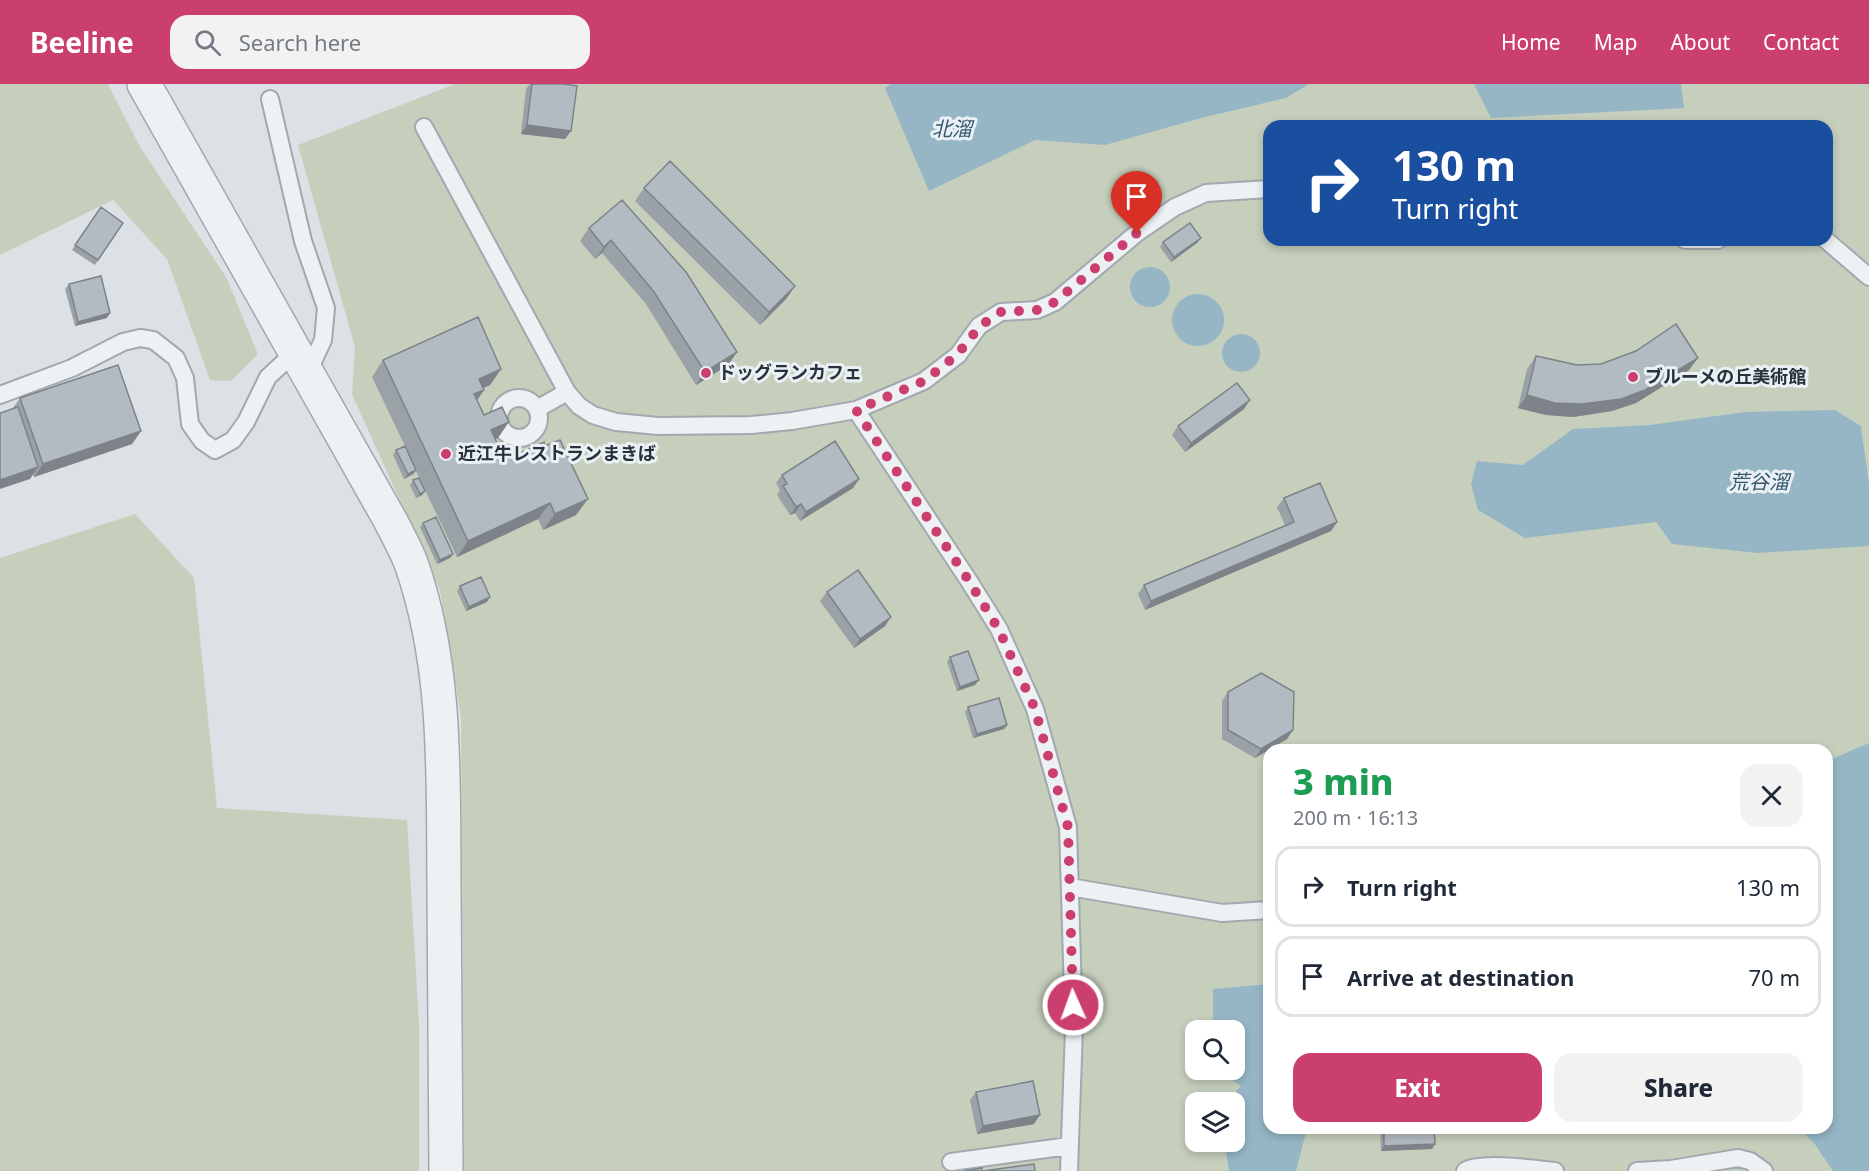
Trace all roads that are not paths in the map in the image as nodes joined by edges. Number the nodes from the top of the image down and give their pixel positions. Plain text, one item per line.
1 (144, 84) edge
2 (270, 99) dead end
3 (424, 127) dead end
4 (1263, 189) edge
5 (1833, 246) edge
6 (1869, 277) edge
7 (301, 363) junction
8 (567, 392) junction
9 (0, 395) edge
10 (537, 409) dead end
11 (856, 410) junction
12 (1070, 887) junction
13 (1263, 910) edge
14 (1069, 1146) junction
15 (951, 1162) dead end
16 (446, 1171) edge
17 (1069, 1171) edge
18 (1465, 1171) edge
19 (1556, 1171) edge
20 (1637, 1171) edge
21 (1764, 1171) edge

1 - 7 street
2 - 7 lane
3 - 8 lane
4 - 11 lane
5 - 6 lane
7 - 9 lane
7 - 16 street
8 - 10 lane
8 - 11 lane
11 - 12 lane
12 - 13 lane
12 - 14 lane
14 - 15 lane
14 - 17 lane
18 - 19 lane
20 - 21 lane

